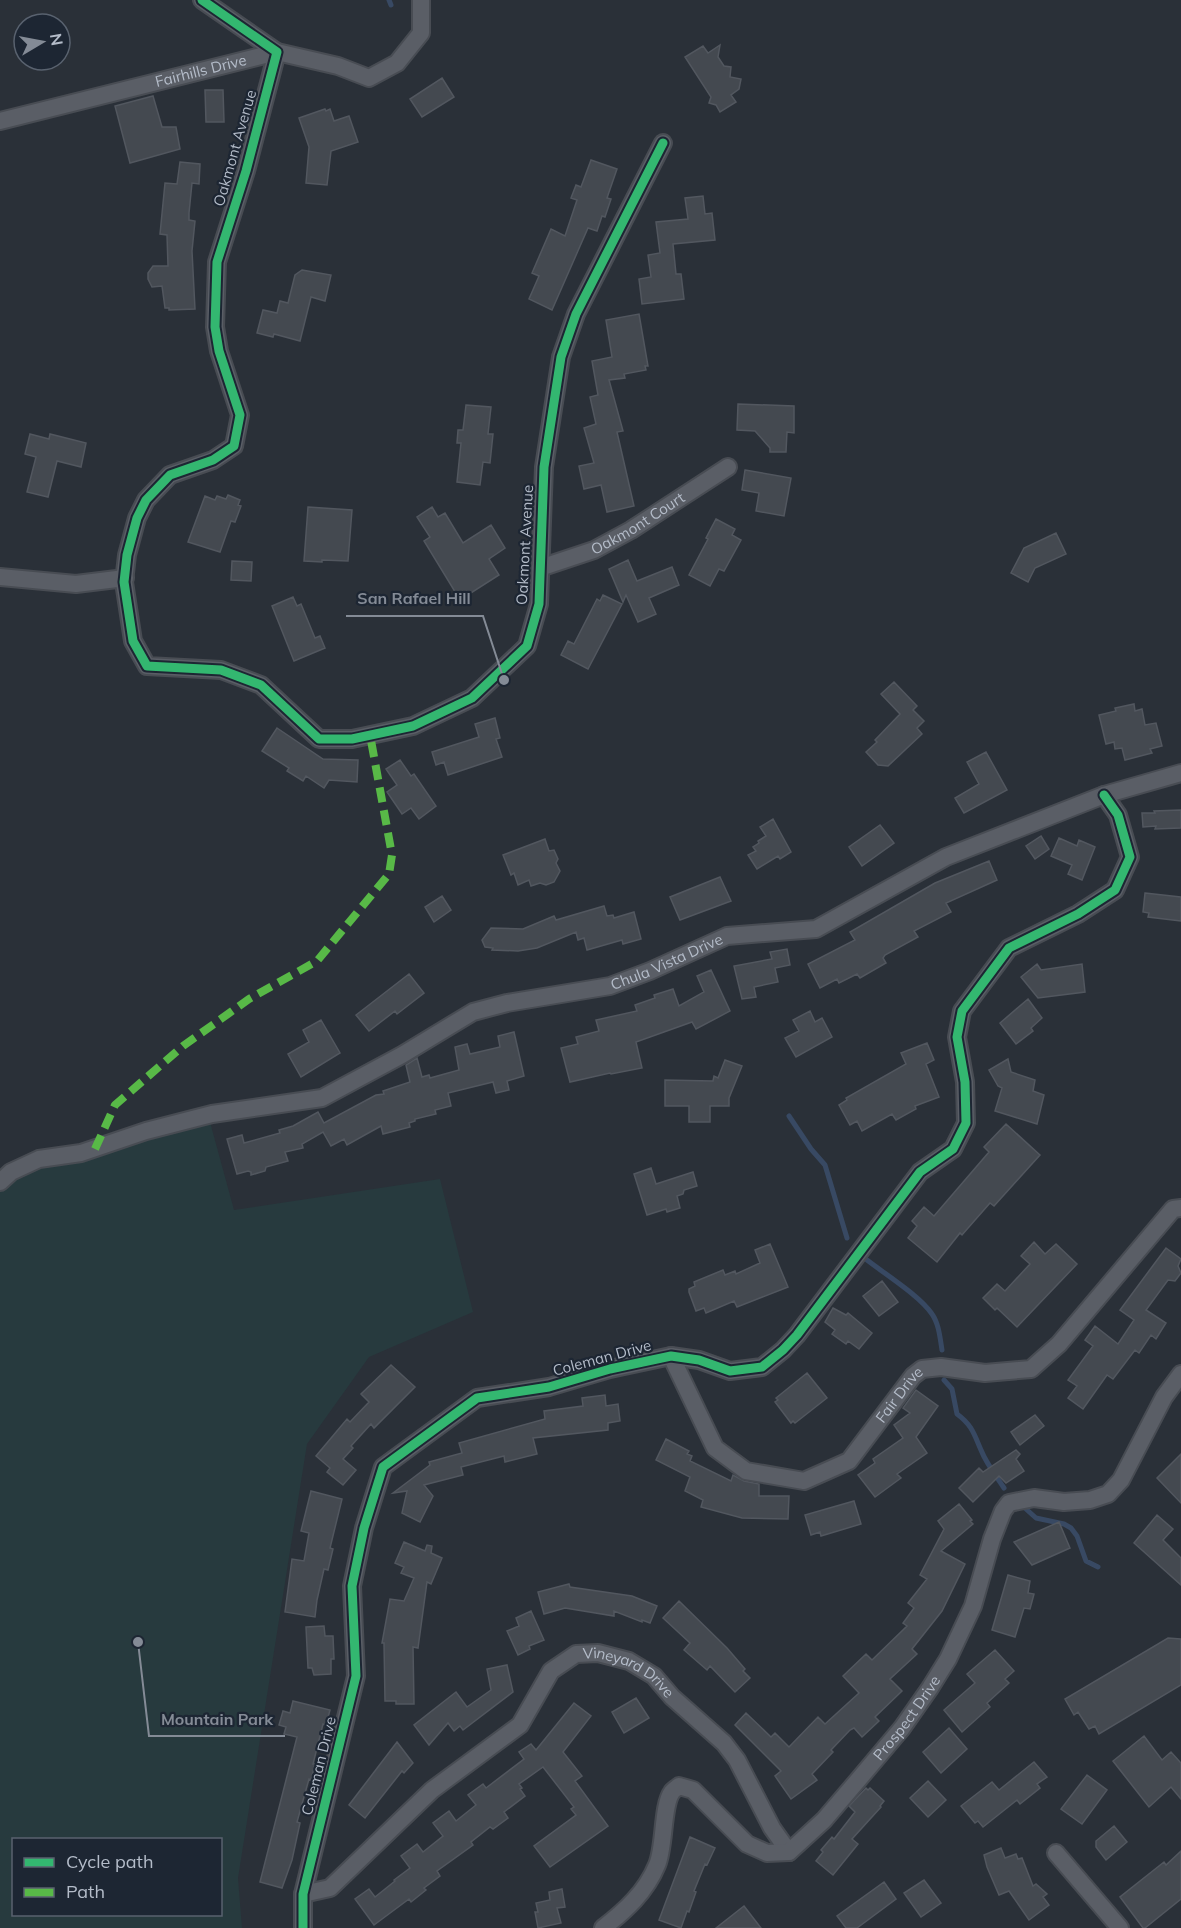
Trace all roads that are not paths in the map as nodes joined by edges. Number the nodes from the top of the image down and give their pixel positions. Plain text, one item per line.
1 (202, 0) edge
2 (421, 0) edge
3 (277, 52) junction
4 (0, 121) edge
5 (663, 143) dead end
6 (728, 467) dead end
7 (540, 568) junction
8 (0, 577) edge
9 (125, 578) junction
10 (1181, 773) edge
11 (1104, 795) junction
12 (0, 1182) edge
13 (1181, 1208) edge
14 (671, 1356) junction
15 (1181, 1374) edge
16 (789, 1852) junction
17 (1056, 1853) dead end
18 (303, 1894) junction
19 (303, 1928) edge
20 (603, 1928) edge
21 (1120, 1928) edge

1 - 3 street
2 - 3 street, Fairhills Drive
3 - 4 street, Fairhills Drive
3 - 9 street, Oakmont Avenue
5 - 7 street, Oakmont Avenue
6 - 7 street, Oakmont Court
7 - 9 street, Oakmont Avenue
8 - 9 street
10 - 11 street, Chula Vista Drive
11 - 12 street, Chula Vista Drive
11 - 14 street, Coleman Drive
13 - 14 street, Fair Drive
14 - 18 street, Coleman Drive
15 - 16 street, Prospect Drive
16 - 18 street, Vineyard Drive
16 - 20 street
17 - 21 street
18 - 19 street, Coleman Drive

